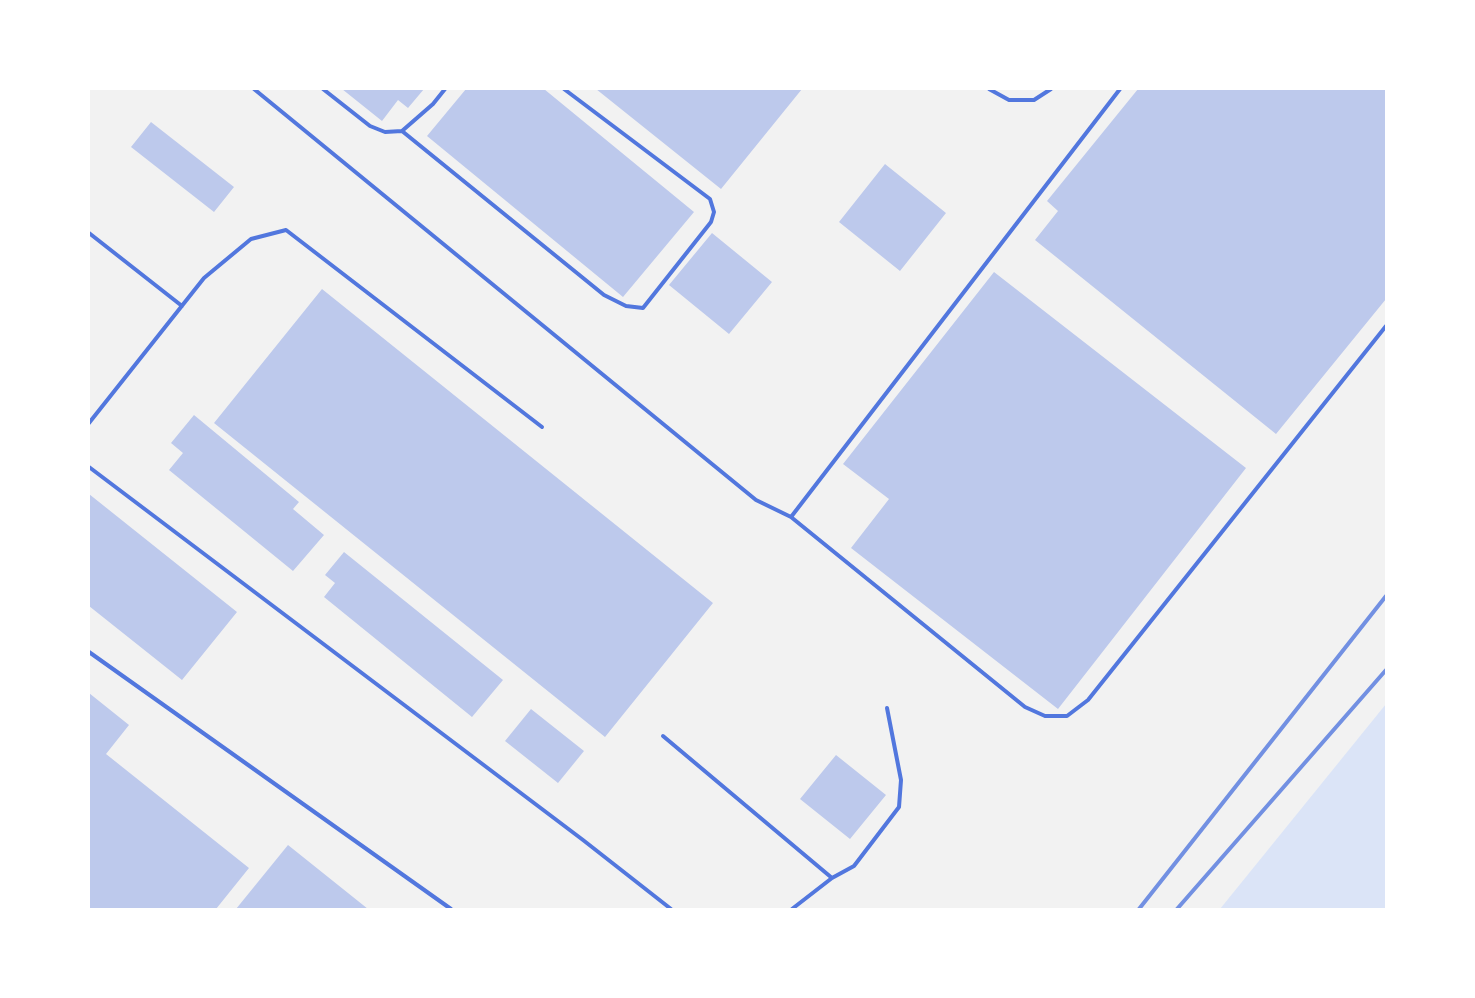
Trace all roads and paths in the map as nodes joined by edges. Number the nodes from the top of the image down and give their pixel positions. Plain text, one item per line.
1 (254, 89) edge
2 (323, 89) edge
3 (445, 89) edge
4 (564, 89) edge
5 (989, 89) edge
6 (1051, 89) edge
7 (1120, 89) edge
8 (402, 131) junction
9 (89, 233) edge
10 (182, 306) junction
11 (1386, 326) edge
12 (89, 423) edge
13 (542, 427) dead end
14 (89, 467) edge
15 (791, 517) junction
16 (89, 652) edge
17 (887, 708) dead end
18 (663, 736) dead end
19 (832, 878) junction
20 (451, 909) edge
21 (671, 909) edge
22 (792, 909) edge

1 - 15 lane
2 - 8 lane
3 - 8 lane
4 - 8 lane
5 - 6 lane
7 - 15 lane
9 - 10 lane
10 - 12 lane
10 - 13 lane
11 - 15 lane
14 - 21 lane
16 - 20 lane
17 - 19 lane
18 - 19 lane
19 - 22 lane

